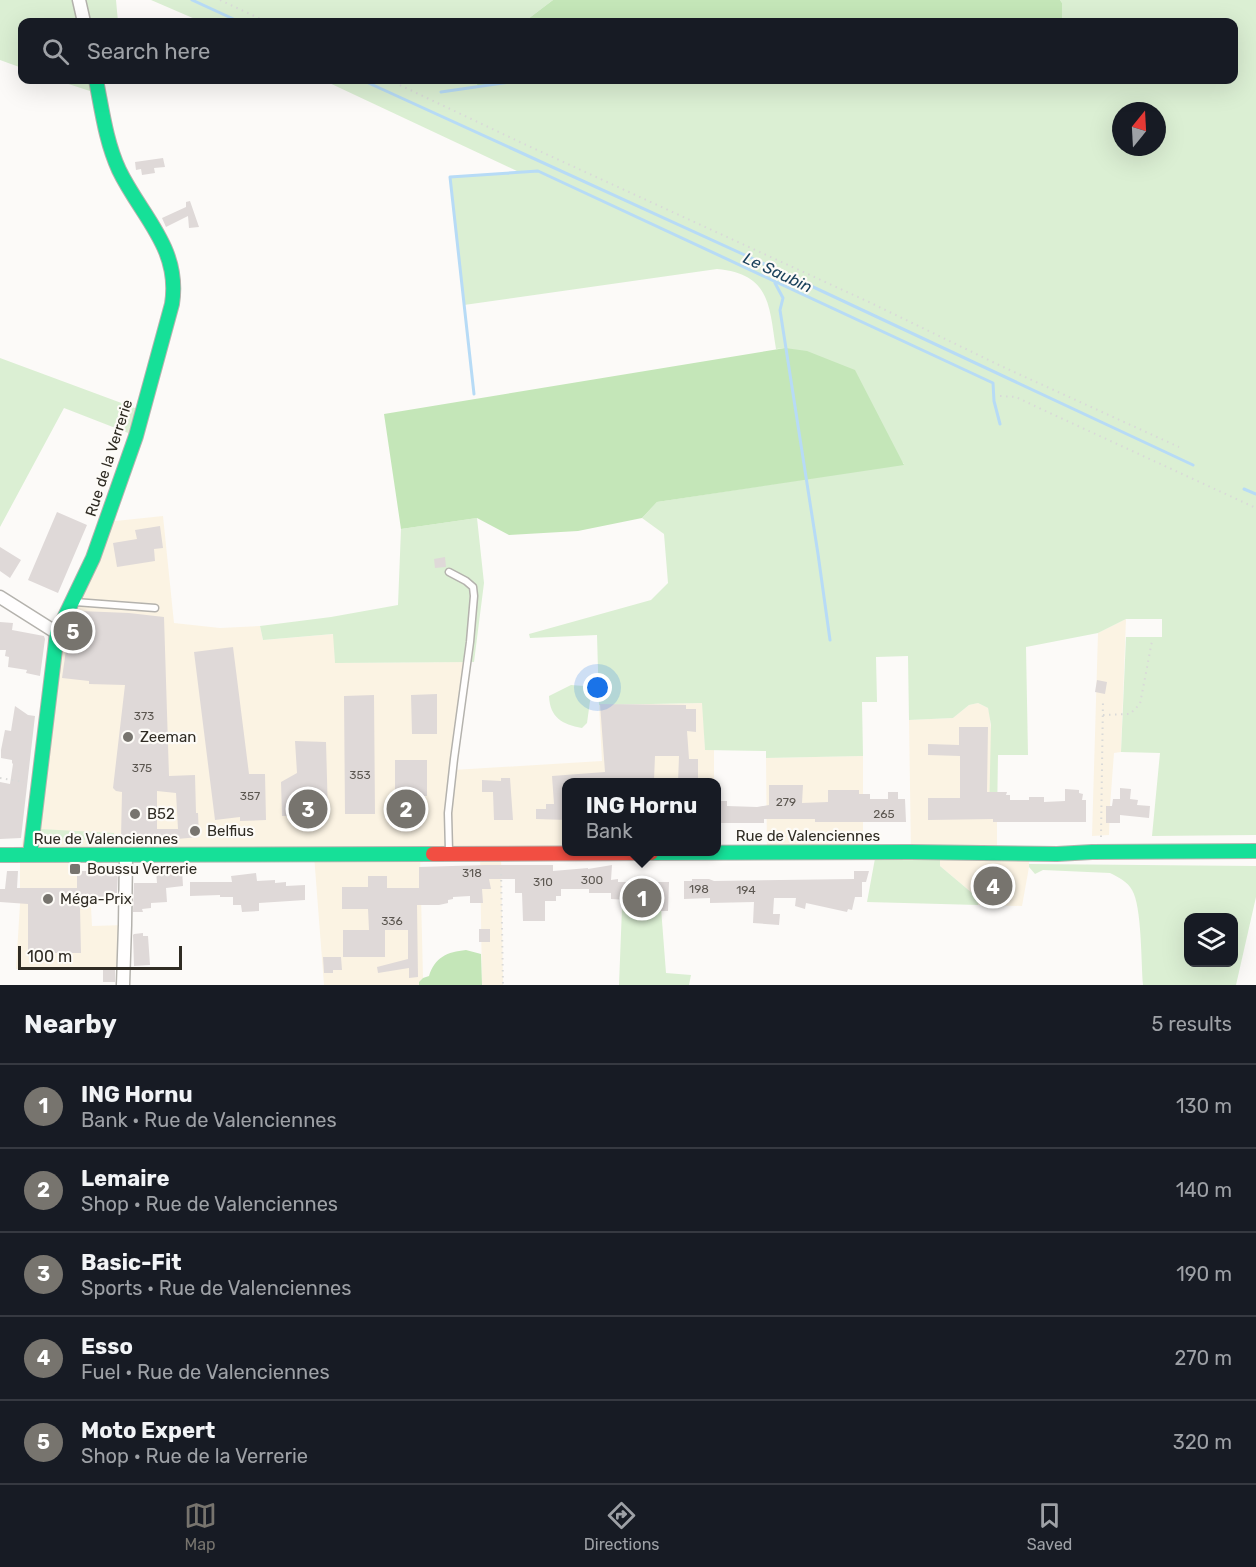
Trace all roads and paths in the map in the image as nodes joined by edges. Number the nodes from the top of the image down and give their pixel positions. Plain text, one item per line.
1 (79, 0) edge
2 (220, 0) edge
3 (83, 18) edge
4 (258, 18) edge
5 (97, 84) edge
6 (397, 84) edge
7 (1000, 396) dead end
8 (1179, 447) dead end
9 (1256, 508) edge
10 (449, 572) dead end
11 (0, 597) edge
12 (73, 602) junction
13 (155, 608) dead end
14 (57, 633) junction
15 (1152, 641) dead end
16 (1103, 699) dead end
17 (1103, 715) junction
18 (0, 777) edge
19 (39, 784) junction
20 (1256, 851) edge
21 (1101, 852) junction
22 (721, 853) edge
23 (449, 854) junction
24 (501, 854) junction
25 (562, 854) edge
26 (0, 855) edge
27 (30, 855) junction
28 (126, 855) junction
29 (123, 985) edge
30 (503, 985) edge

1 - 3 street
2 - 4 path
5 - 12 main road, Rue de la Verrerie
6 - 8 path
7 - 9 path
10 - 23 lane
11 - 14 street
12 - 13 lane
12 - 14 main road, Rue de la Verrerie
14 - 19 main road, Rue de la Verrerie
15 - 17 path
16 - 17 path
17 - 21 path
18 - 19 path
19 - 27 main road, Rue de la Verrerie
20 - 21 main road, Rue de Valenciennes
21 - 22 main road, Rue de Valenciennes
23 - 24 main road, Rue de Valenciennes
23 - 28 main road, Rue de Valenciennes
24 - 25 main road, Rue de Valenciennes
24 - 30 path
26 - 27 main road, Rue de Valenciennes
27 - 28 main road, Rue de Valenciennes
28 - 29 street

